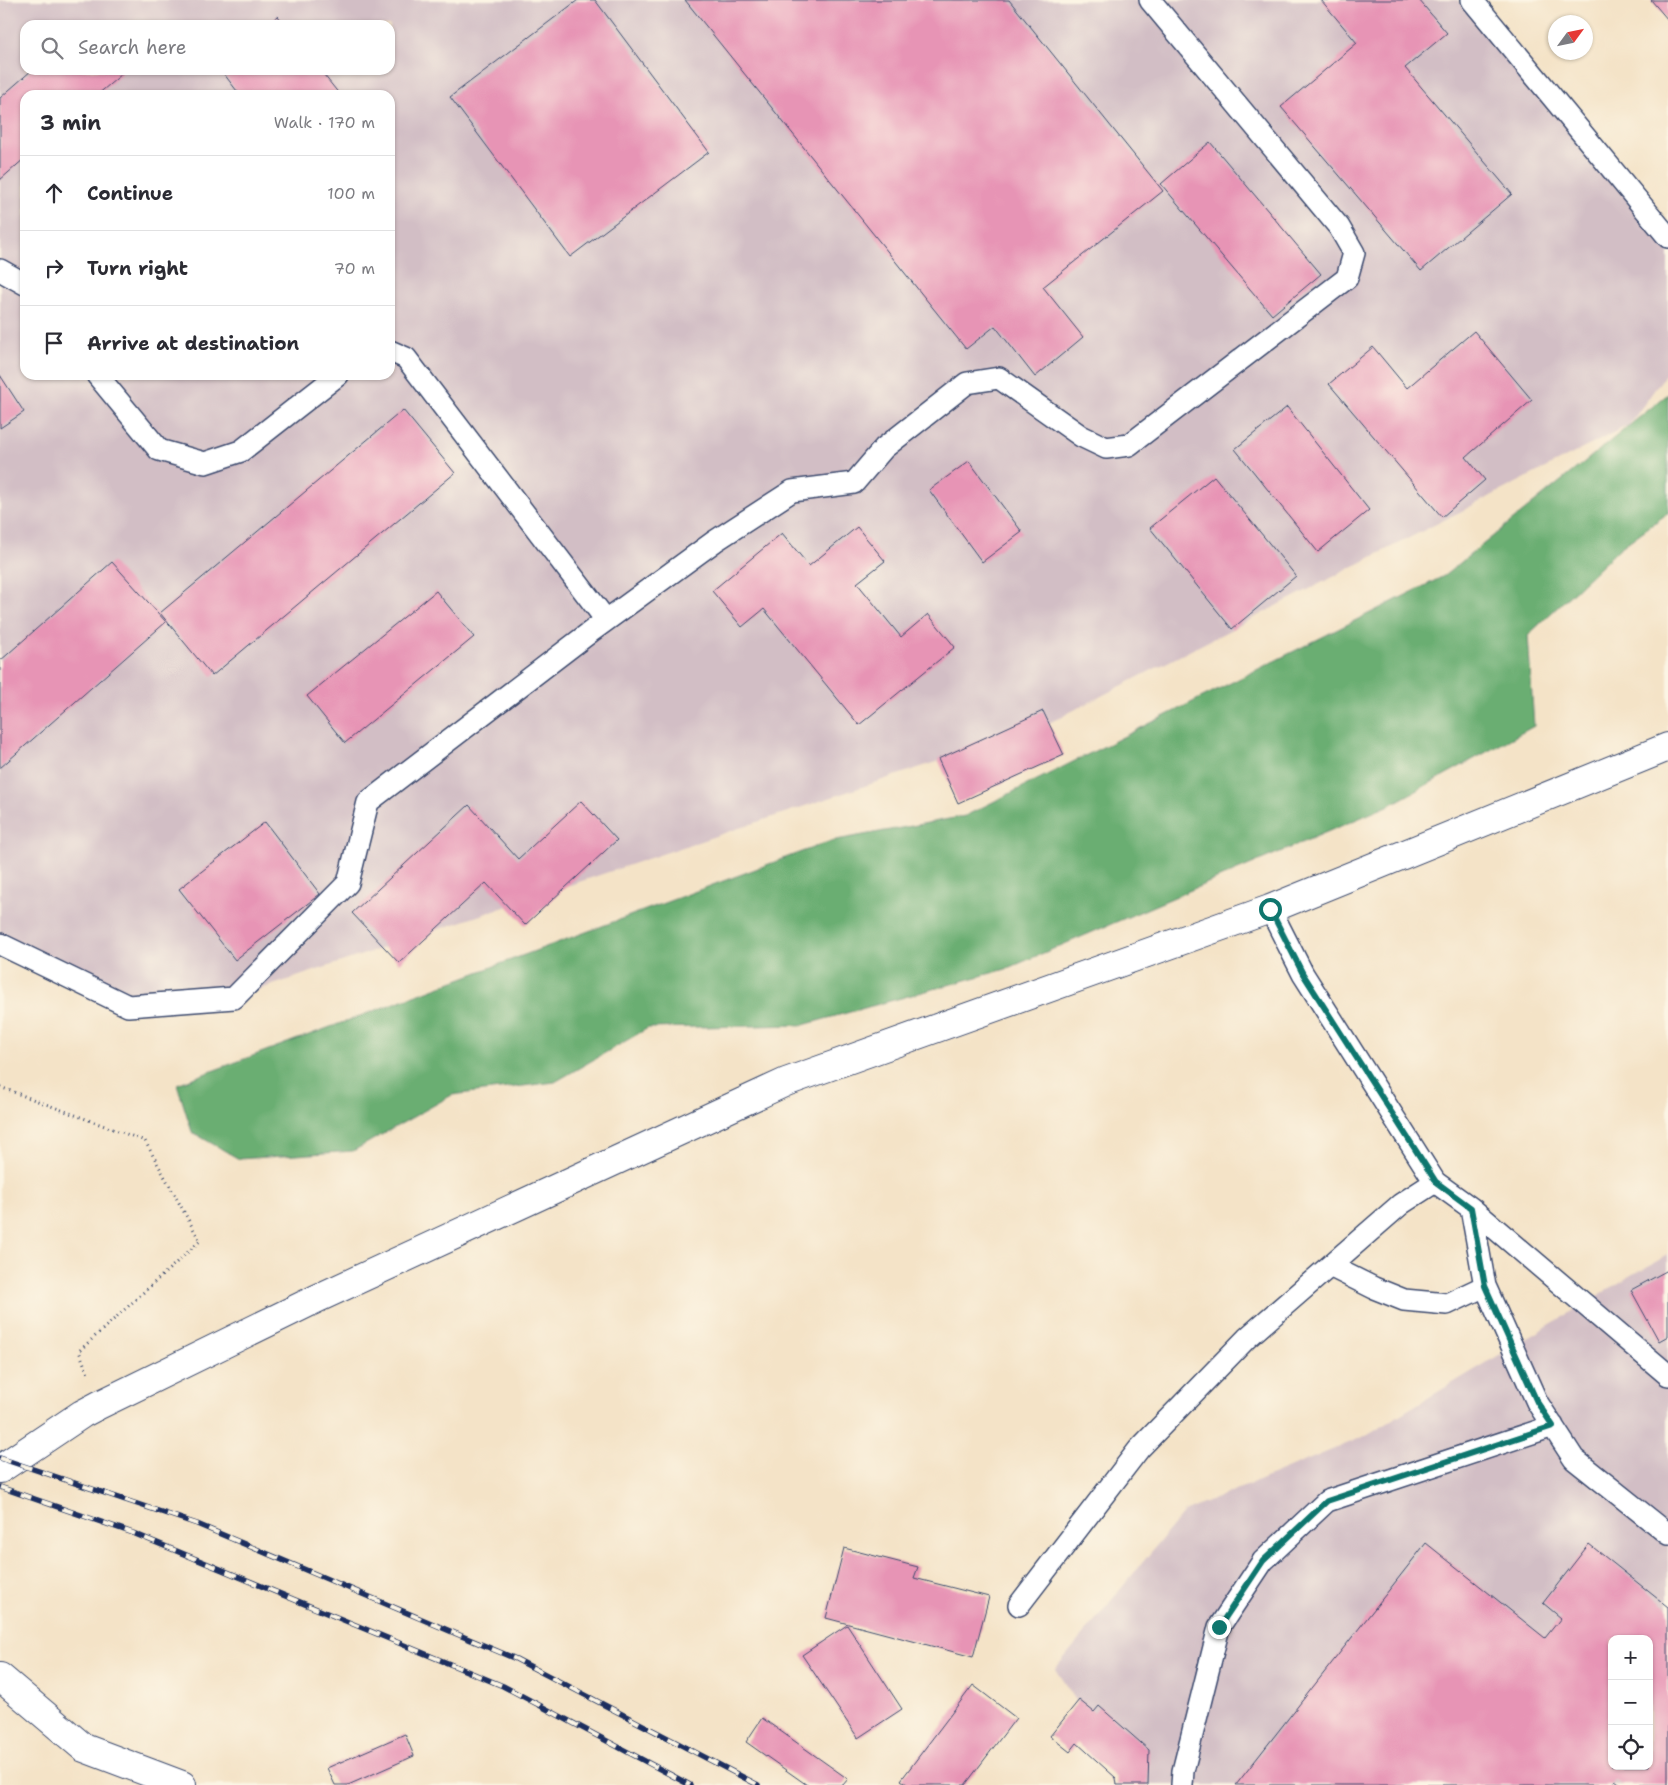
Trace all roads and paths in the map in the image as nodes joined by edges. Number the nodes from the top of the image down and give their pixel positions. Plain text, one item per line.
1 (1150, 0) edge
2 (1472, 0) edge
3 (1668, 236) edge
4 (0, 270) edge
5 (20, 281) edge
6 (395, 353) edge
7 (101, 380) edge
8 (332, 380) edge
9 (606, 620) junction
10 (1668, 747) edge
11 (1270, 909) junction
12 (0, 944) edge
13 (0, 1087) edge
14 (1436, 1182) junction
15 (1471, 1208) junction
16 (1330, 1266) junction
17 (1485, 1286) junction
18 (1668, 1375) edge
19 (99, 1405) junction
20 (1553, 1426) junction
21 (0, 1469) edge
22 (1668, 1534) edge
23 (1019, 1605) dead end
24 (0, 1677) edge
25 (182, 1785) edge
26 (1182, 1785) edge

1 - 9 lane
2 - 3 lane
4 - 5 lane
6 - 9 lane
7 - 8 lane
9 - 12 lane
10 - 11 main road
11 - 14 lane
11 - 19 main road
13 - 19 path
14 - 15 lane
14 - 16 lane
15 - 17 lane
15 - 18 lane
16 - 17 lane
16 - 23 lane
17 - 20 lane
19 - 21 main road
20 - 22 lane
20 - 26 lane
24 - 25 main road

